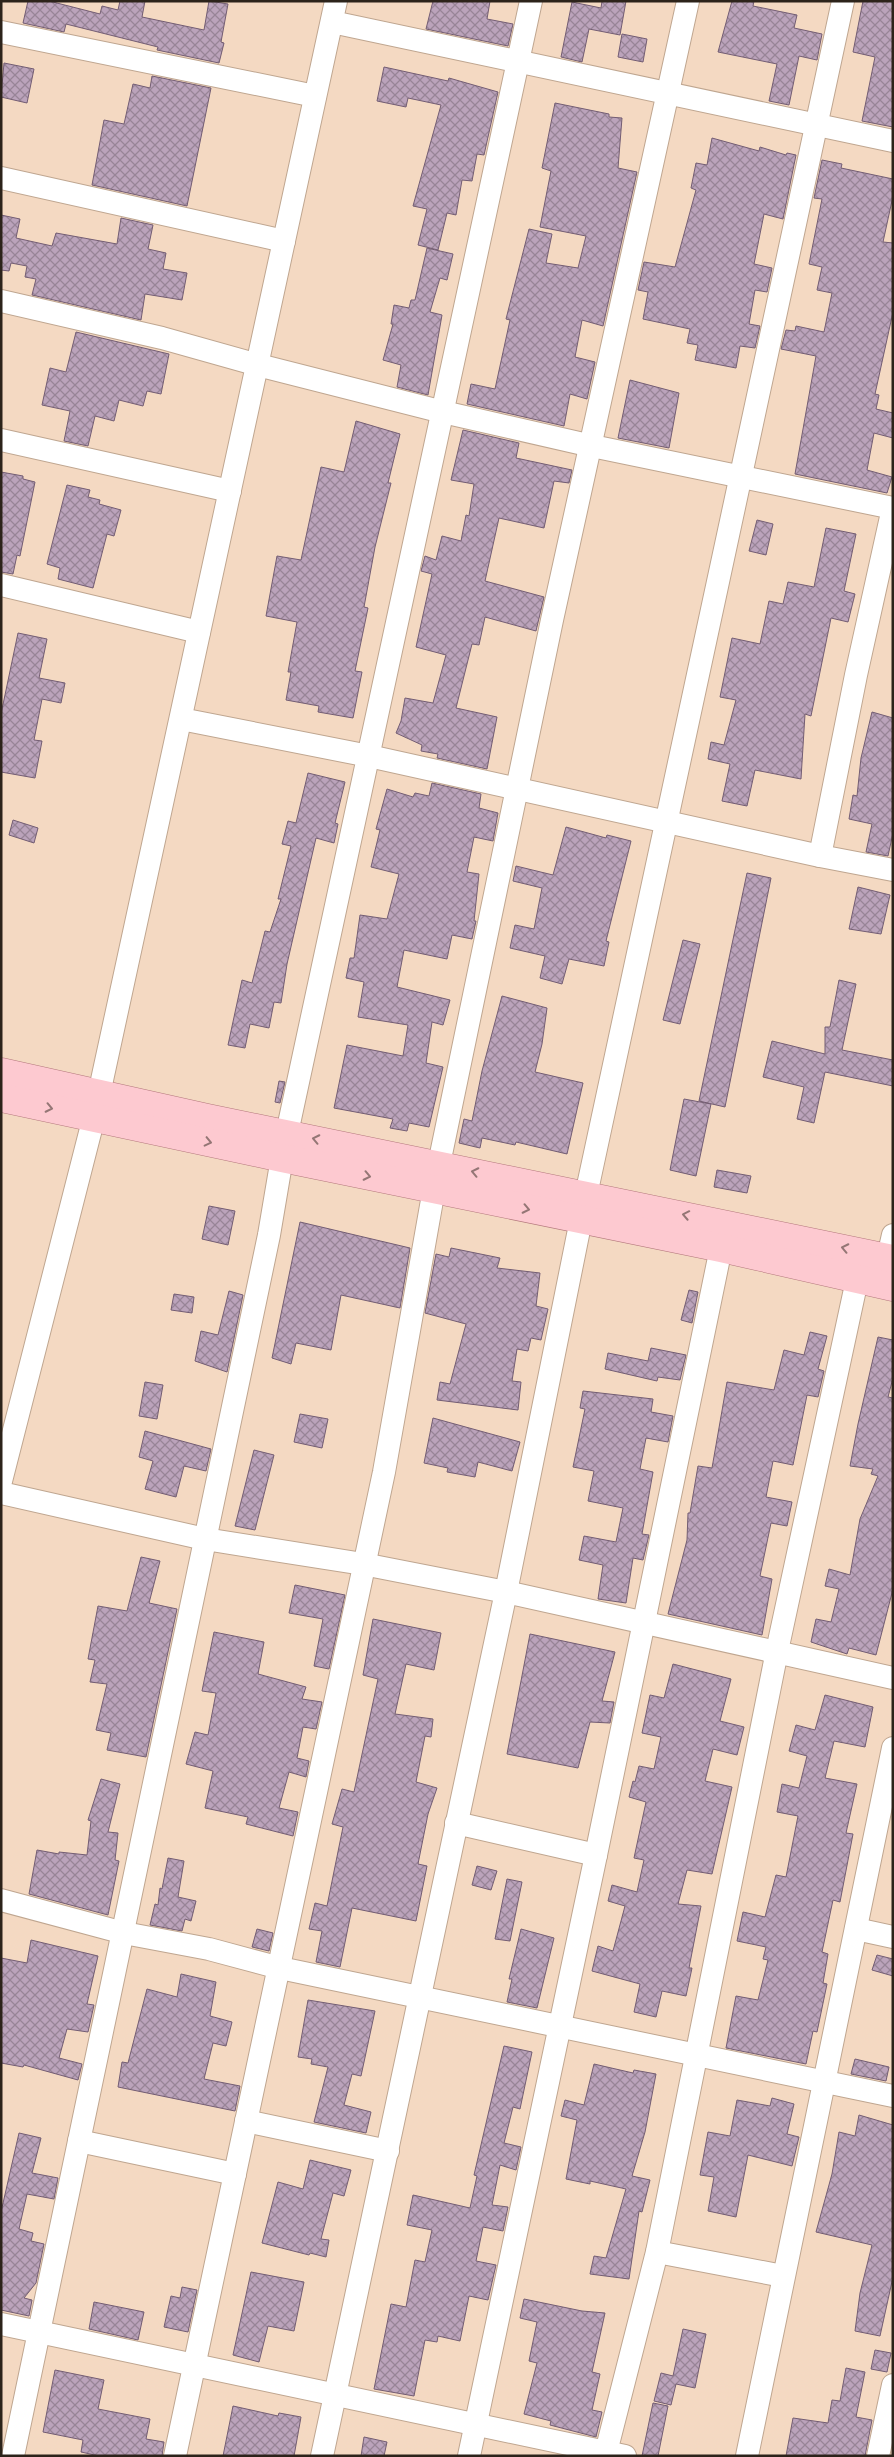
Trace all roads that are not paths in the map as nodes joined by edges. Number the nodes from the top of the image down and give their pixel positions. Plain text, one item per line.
1 (531, 1) edge
2 (688, 1) edge
3 (843, 1) edge
4 (334, 11) edge
5 (1, 32) edge
6 (518, 63) junction
7 (668, 93) junction
8 (315, 96) junction
9 (818, 125) junction
10 (893, 142) edge
11 (1, 178) edge
12 (284, 241) junction
13 (1, 301) edge
14 (258, 365) junction
15 (444, 412) junction
16 (1, 440) edge
17 (592, 446) junction
18 (739, 476) junction
19 (230, 491) junction
20 (893, 508) edge
21 (1, 586) edge
22 (199, 632) junction
23 (181, 719) junction
24 (369, 756) junction
25 (517, 789) junction
26 (667, 822) junction
27 (820, 856) junction
28 (893, 870) edge
29 (1, 1072) edge
30 (1, 1098) edge
31 (96, 1105) junction
32 (285, 1146) junction
33 (437, 1177) junction
34 (583, 1208) junction
35 (720, 1248) junction
36 (891, 1250) edge
37 (857, 1280) junction
38 (893, 1287) edge
39 (1, 1481) edge
40 (1, 1493) edge
41 (204, 1539) junction
42 (363, 1564) junction
43 (506, 1592) junction
44 (642, 1624) junction
45 (777, 1651) junction
46 (893, 1678) edge
47 (893, 1748) edge
48 (456, 1823) junction
49 (884, 1837) edge
50 (596, 1855) junction
51 (1, 1900) edge
52 (856, 1929) junction
53 (124, 1933) junction
54 (893, 1937) edge
55 (280, 1968) junction
56 (420, 1996) junction
57 (560, 2027) junction
58 (695, 2054) junction
59 (824, 2081) junction
60 (893, 2096) edge
61 (246, 2120) junction
62 (79, 2141) junction
63 (388, 2151) junction
64 (235, 2174) junction
65 (657, 2252) junction
66 (783, 2276) junction
67 (1, 2324) edge
68 (40, 2333) junction
69 (194, 2365) junction
70 (893, 2385) edge
71 (336, 2395) junction
72 (476, 2424) junction
73 (612, 2454) edge
74 (13, 2456) edge
75 (175, 2456) edge
76 (322, 2456) edge
77 (469, 2456) edge
78 (747, 2456) edge
79 (878, 2456) edge

1 - 6 street
2 - 7 street
3 - 9 street
4 - 6 street
4 - 8 street
5 - 8 street
6 - 7 street
6 - 15 street
7 - 9 street
7 - 17 street
8 - 12 street
9 - 10 street
9 - 18 street
11 - 12 street
12 - 14 street
13 - 14 street
14 - 15 street
14 - 19 street
15 - 17 street
15 - 24 street
16 - 19 street
17 - 18 street
17 - 25 street
18 - 20 street
18 - 26 street
19 - 22 street
20 - 27 street
21 - 22 street
22 - 23 street
23 - 24 street
23 - 31 street
24 - 25 street
24 - 32 street
25 - 26 street
25 - 33 street
26 - 27 street
26 - 34 street
27 - 28 street
29 - 31 main road
30 -> 31 main road
31 - 32 main road
31 - 39 street
32 - 33 main road
32 - 41 street
33 - 34 main road
33 - 42 street
34 - 35 main road
36 -> 34 main road
34 - 43 street
35 - 37 main road
35 - 44 street
37 - 38 main road
37 - 45 street
40 - 41 street
41 - 42 street
41 - 53 street
42 - 43 street
42 - 55 street
43 - 44 street
43 - 48 street
44 - 45 street
44 - 50 street
45 - 46 street
45 - 58 street
47 - 49 street
48 - 50 street
48 - 56 street
49 - 52 street
50 - 57 street
51 - 53 street
52 - 54 street
52 - 59 street
53 - 55 street
53 - 62 street
55 - 56 street
55 - 61 street
56 - 57 street
56 - 63 street
57 - 58 street
57 - 72 street
58 - 59 street
58 - 65 street
59 - 60 street
59 - 66 street
61 - 63 street
61 - 64 street
62 - 64 street
62 - 68 street
63 - 71 street
64 - 69 street
65 - 66 street
65 - 73 street
66 - 78 street
67 - 68 street
68 - 69 street
68 - 74 street
69 - 71 street
69 - 75 street
70 - 79 street
71 - 72 street
71 - 76 street
72 - 73 street
72 - 77 street

